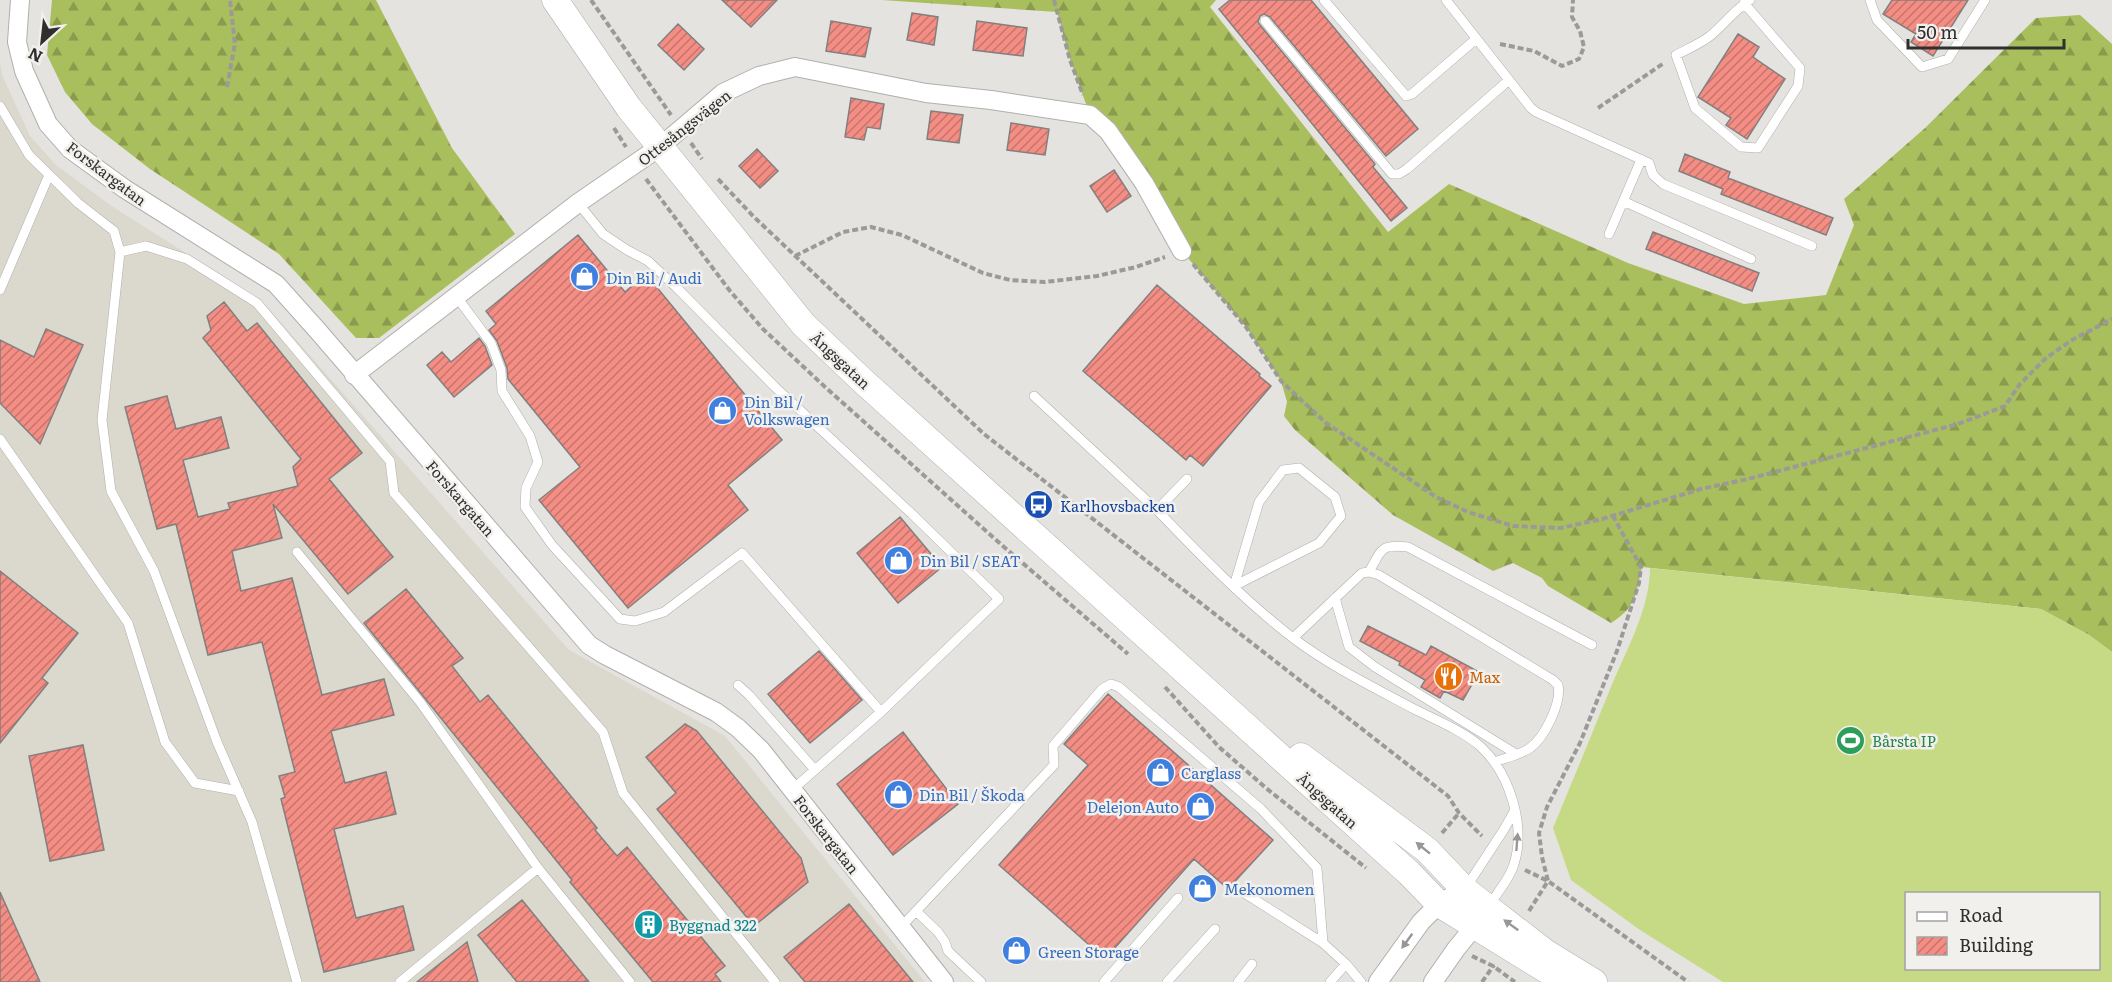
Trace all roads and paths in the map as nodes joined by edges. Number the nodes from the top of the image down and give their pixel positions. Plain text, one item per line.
1 (20, 0) edge
2 (230, 0) edge
3 (555, 0) edge
4 (591, 0) edge
5 (1054, 0) edge
6 (1324, 0) edge
7 (1446, 0) edge
8 (1573, 0) edge
9 (1870, 0) edge
10 (1985, 0) edge
11 (1747, 2) edge
12 (1265, 21) dead end
13 (1476, 39) junction
14 (1676, 55) junction
15 (1509, 80) junction
16 (227, 87) dead end
17 (653, 90) dead end
18 (0, 106) edge
19 (1598, 108) dead end
20 (1090, 115) junction
21 (661, 146) junction
22 (1641, 160) junction
23 (49, 175) junction
24 (717, 178) dead end
25 (1623, 201) junction
26 (578, 203) junction
27 (1609, 234) dead end
28 (1812, 246) dead end
29 (1182, 251) junction
30 (120, 252) junction
31 (795, 256) junction
32 (1751, 259) dead end
33 (0, 290) edge
34 (456, 296) junction
35 (2112, 319) edge
36 (354, 375) junction
37 (1034, 396) dead end
38 (0, 439) edge
39 (1186, 479) dead end
40 (1157, 510) junction
41 (1613, 516) junction
42 (297, 552) dead end
43 (1369, 572) junction
44 (1234, 586) junction
45 (1335, 598) junction
46 (1293, 638) junction
47 (1592, 645) dead end
48 (1183, 668) junction
49 (738, 685) dead end
50 (881, 712) junction
51 (1516, 754) junction
52 (1494, 762) junction
53 (815, 770) junction
54 (792, 790) junction
55 (238, 791) junction
56 (1515, 810) junction
57 (1493, 847) junction
58 (1514, 865) junction
59 (538, 868) junction
60 (1548, 881) junction
61 (1238, 889) dead end
62 (1464, 889) junction
63 (1178, 898) dead end
64 (1439, 904) junction
65 (916, 911) junction
66 (1482, 917) junction
67 (901, 927) junction
68 (1215, 929) dead end
69 (1512, 938) junction
70 (1323, 943) junction
71 (1252, 964) dead end
72 (1346, 964) junction
73 (297, 982) edge
74 (400, 982) edge
75 (630, 982) edge
76 (775, 982) edge
77 (944, 982) edge
78 (981, 982) edge
79 (1104, 982) edge
80 (1167, 982) edge
81 (1238, 982) edge
82 (1330, 982) edge
83 (1361, 982) edge
84 (1378, 982) edge
85 (1433, 982) edge
86 (1482, 982) edge
87 (1566, 982) edge
88 (1594, 982) edge
89 (1688, 982) edge

1 - 36 street, Forskargatan
2 - 16 path
3 - 21 main road, Ängsgatan
4 - 17 path
5 - 20 path
6 - 13 lane
7 - 13 lane
8 - 13 path
9 - 10 lane
11 - 14 lane
11 - 14 lane
12 - 15 lane
13 - 15 lane
14 - 19 path
15 - 22 lane
18 - 23 lane
20 - 21 street, Ottesångsvägen
20 - 29 street
21 - 26 street, Ottesångsvägen
21 - 48 main road, Ängsgatan
22 - 25 lane
22 - 28 lane
23 - 30 lane
23 - 33 lane
24 - 31 path
25 - 27 lane
25 - 32 lane
26 - 34 street, Ottesångsvägen
26 - 50 lane
29 - 31 path
29 - 41 path
30 - 55 lane
30 - 76 lane
31 - 57 path
34 - 36 street, Ottesångsvägen
34 - 50 lane
35 - 41 path
36 - 54 street, Forskargatan
37 - 40 lane
38 - 55 lane
39 - 40 lane
40 - 44 lane
41 - 60 path
42 - 59 lane
43 - 45 lane
43 - 47 lane
43 - 51 lane
44 - 44 lane
44 - 46 lane
45 - 46 lane
45 - 51 lane
46 - 52 lane
62 -> 48 main road, Ängsgatan
48 - 64 main road, Ängsgatan
49 - 53 lane
50 - 53 lane
51 - 52 lane
52 - 56 lane
53 - 54 lane
54 - 67 street, Forskargatan
55 - 73 lane
56 - 57 lane
58 -> 56 lane
57 - 62 lane
58 - 60 path
58 - 66 lane
59 - 74 lane
59 - 75 lane
60 - 69 path
60 - 89 path
61 - 70 lane
62 - 64 street
62 - 66 main road, Ängsgatan
63 - 79 lane
64 - 66 main road, Ängsgatan
64 -> 84 street
65 - 67 lane
65 - 70 lane
65 - 78 lane
66 - 69 main road
66 - 85 street
67 - 77 street, Forskargatan
68 - 80 lane
69 - 86 path
69 - 87 main road
69 - 88 main road
70 - 72 lane
71 - 81 lane
72 - 82 lane
72 - 83 lane

